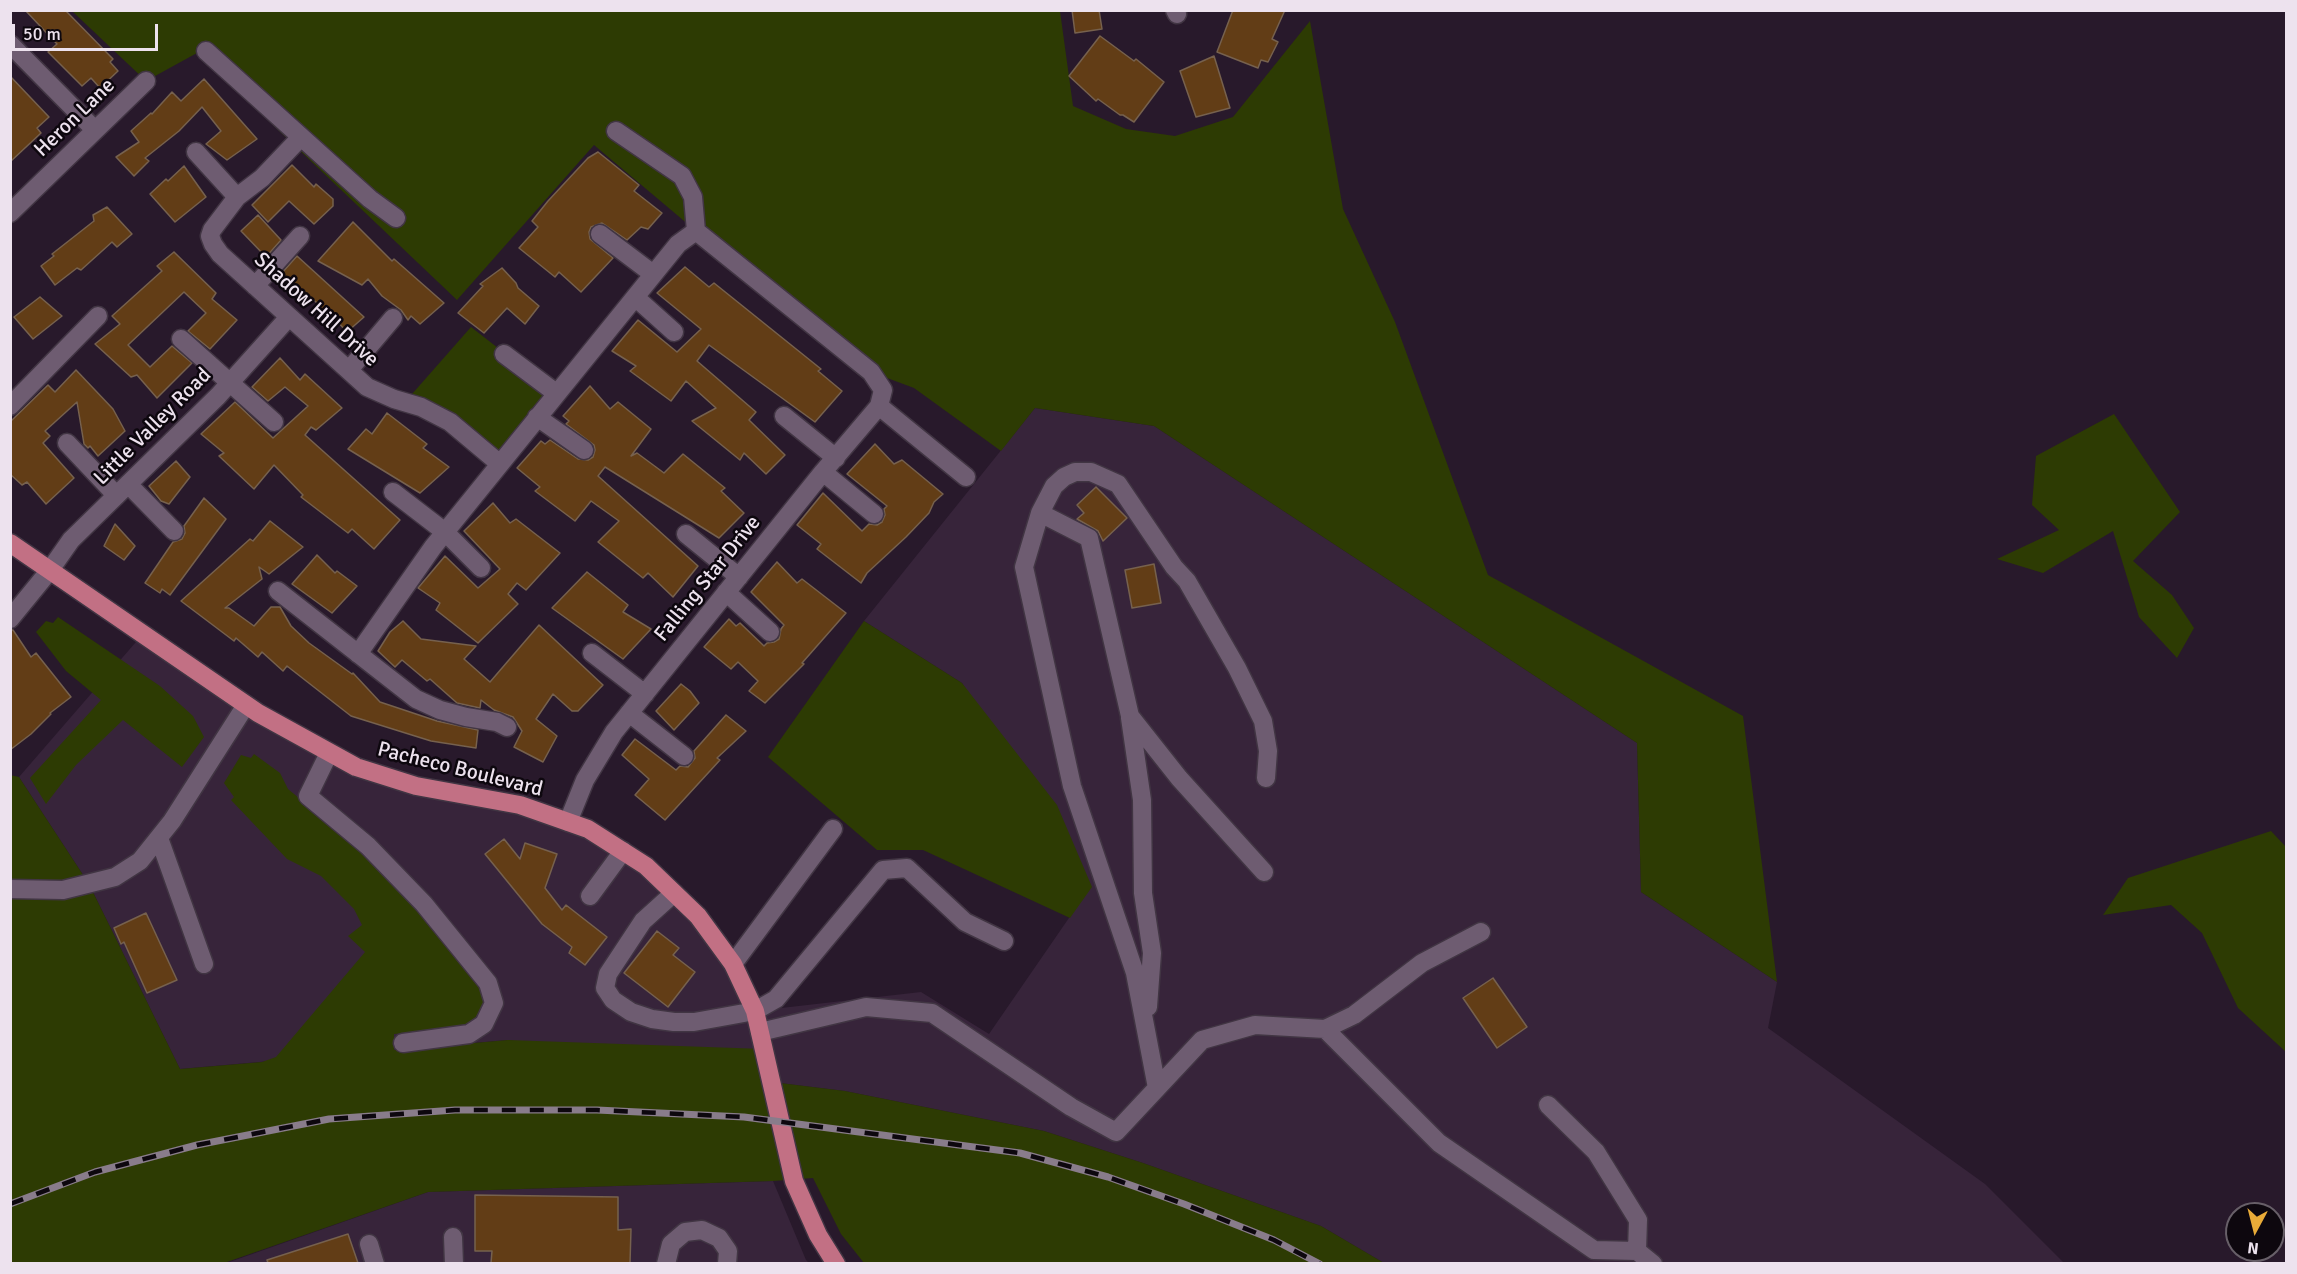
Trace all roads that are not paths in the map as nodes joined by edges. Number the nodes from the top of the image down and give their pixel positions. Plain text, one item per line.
1 (10, 44) edge
2 (206, 51) dead end
3 (146, 81) dead end
4 (95, 130) junction
5 (616, 131) dead end
6 (301, 137) junction
7 (196, 152) dead end
8 (237, 197) junction
9 (10, 213) edge
10 (396, 218) dead end
11 (696, 231) junction
12 (600, 234) dead end
13 (300, 236) dead end
14 (653, 274) junction
15 (255, 286) junction
16 (635, 297) junction
17 (98, 316) dead end
18 (289, 317) junction
19 (393, 318) dead end
20 (674, 333) dead end
21 (181, 339) dead end
22 (504, 354) dead end
23 (349, 370) junction
24 (230, 382) junction
25 (556, 393) junction
26 (10, 406) edge
27 (879, 406) junction
28 (784, 416) dead end
29 (537, 417) junction
30 (274, 422) dead end
31 (67, 443) dead end
32 (584, 450) dead end
33 (836, 458) junction
34 (500, 464) junction
35 (823, 472) junction
36 (966, 477) dead end
37 (122, 490) junction
38 (393, 492) dead end
39 (1040, 513) junction
40 (874, 514) dead end
41 (174, 531) dead end
42 (445, 532) junction
43 (686, 534) dead end
44 (10, 543) edge
45 (481, 568) dead end
46 (50, 570) junction
47 (739, 577) junction
48 (278, 591) dead end
49 (726, 592) junction
50 (10, 619) edge
51 (770, 632) dead end
52 (592, 653) dead end
53 (358, 654) junction
54 (645, 694) junction
55 (246, 705) junction
56 (629, 713) junction
57 (1130, 716) junction
58 (507, 727) dead end
59 (329, 753) junction
60 (684, 756) dead end
61 (1266, 778) dead end
62 (568, 822) junction
63 (833, 829) dead end
64 (159, 838) junction
65 (623, 851) junction
66 (1264, 872) dead end
67 (10, 889) edge
68 (674, 893) junction
69 (590, 896) dead end
70 (1482, 932) dead end
71 (1004, 941) dead end
72 (204, 964) dead end
73 (734, 964) junction
74 (755, 1011) junction
75 (1324, 1029) junction
76 (760, 1032) junction
77 (1146, 1033) junction
78 (403, 1042) dead end
79 (1157, 1088) junction
80 (1548, 1105) dead end
81 (453, 1237) dead end
82 (369, 1244) dead end
83 (1636, 1251) junction
84 (375, 1263) edge
85 (454, 1263) edge
86 (666, 1263) edge
87 (727, 1263) edge
88 (836, 1263) edge
89 (1653, 1263) edge

1 - 4 street
2 - 6 street
3 - 4 street, Heron Lane
4 - 9 street, Heron Lane
5 - 11 street
6 - 8 street, Shadow Hill Drive
6 - 10 street
7 - 8 street
8 - 15 street, Shadow Hill Drive
11 - 14 street
11 - 27 street
12 - 14 street
13 - 15 street
14 - 16 street
15 - 18 street, Shadow Hill Drive
16 - 20 street
16 - 25 street
17 - 26 street
18 - 23 street, Shadow Hill Drive
18 - 24 street, Little Valley Road
19 - 23 street
21 - 24 street
22 - 25 street
23 - 34 street, Shadow Hill Drive
24 - 30 street
24 - 37 street, Little Valley Road
25 - 29 street
27 - 33 street, Falling Star Drive
27 - 36 street
28 - 33 street
29 - 32 street
29 - 34 street
31 - 37 street
33 - 35 street, Falling Star Drive
34 - 42 street
35 - 40 street
35 - 47 street, Falling Star Drive
37 - 41 street
37 - 46 street, Little Valley Road
38 - 42 street
39 - 57 street
39 - 61 street
39 - 77 street
42 - 45 street
42 - 53 street
43 - 47 street
44 - 46 main road, Pacheco Boulevard
46 - 50 street, Little Valley Road
46 - 55 main road, Pacheco Boulevard
47 - 49 street, Falling Star Drive
48 - 53 street
49 - 51 street
49 - 54 street, Falling Star Drive
52 - 54 street
53 - 58 street
54 - 56 street, Falling Star Drive
55 - 59 main road, Pacheco Boulevard
55 - 64 street
56 - 60 street
56 - 62 street, Falling Star Drive
57 - 66 street
57 - 77 street
59 - 62 main road, Pacheco Boulevard
59 - 78 street
62 - 65 main road, Pacheco Boulevard
63 - 73 street
64 - 67 street
64 - 72 street
65 - 68 main road, Pacheco Boulevard
65 - 69 street
68 - 73 main road, Pacheco Boulevard
68 - 74 street
70 - 75 street
71 - 74 street
73 - 74 main road, Pacheco Boulevard
74 - 76 main road, Pacheco Boulevard
75 - 79 street
75 - 83 street
76 - 79 street
76 - 88 main road, Pacheco Boulevard
77 - 79 street
80 - 83 street
81 - 85 street
82 - 84 street
83 - 89 street
86 - 87 street

